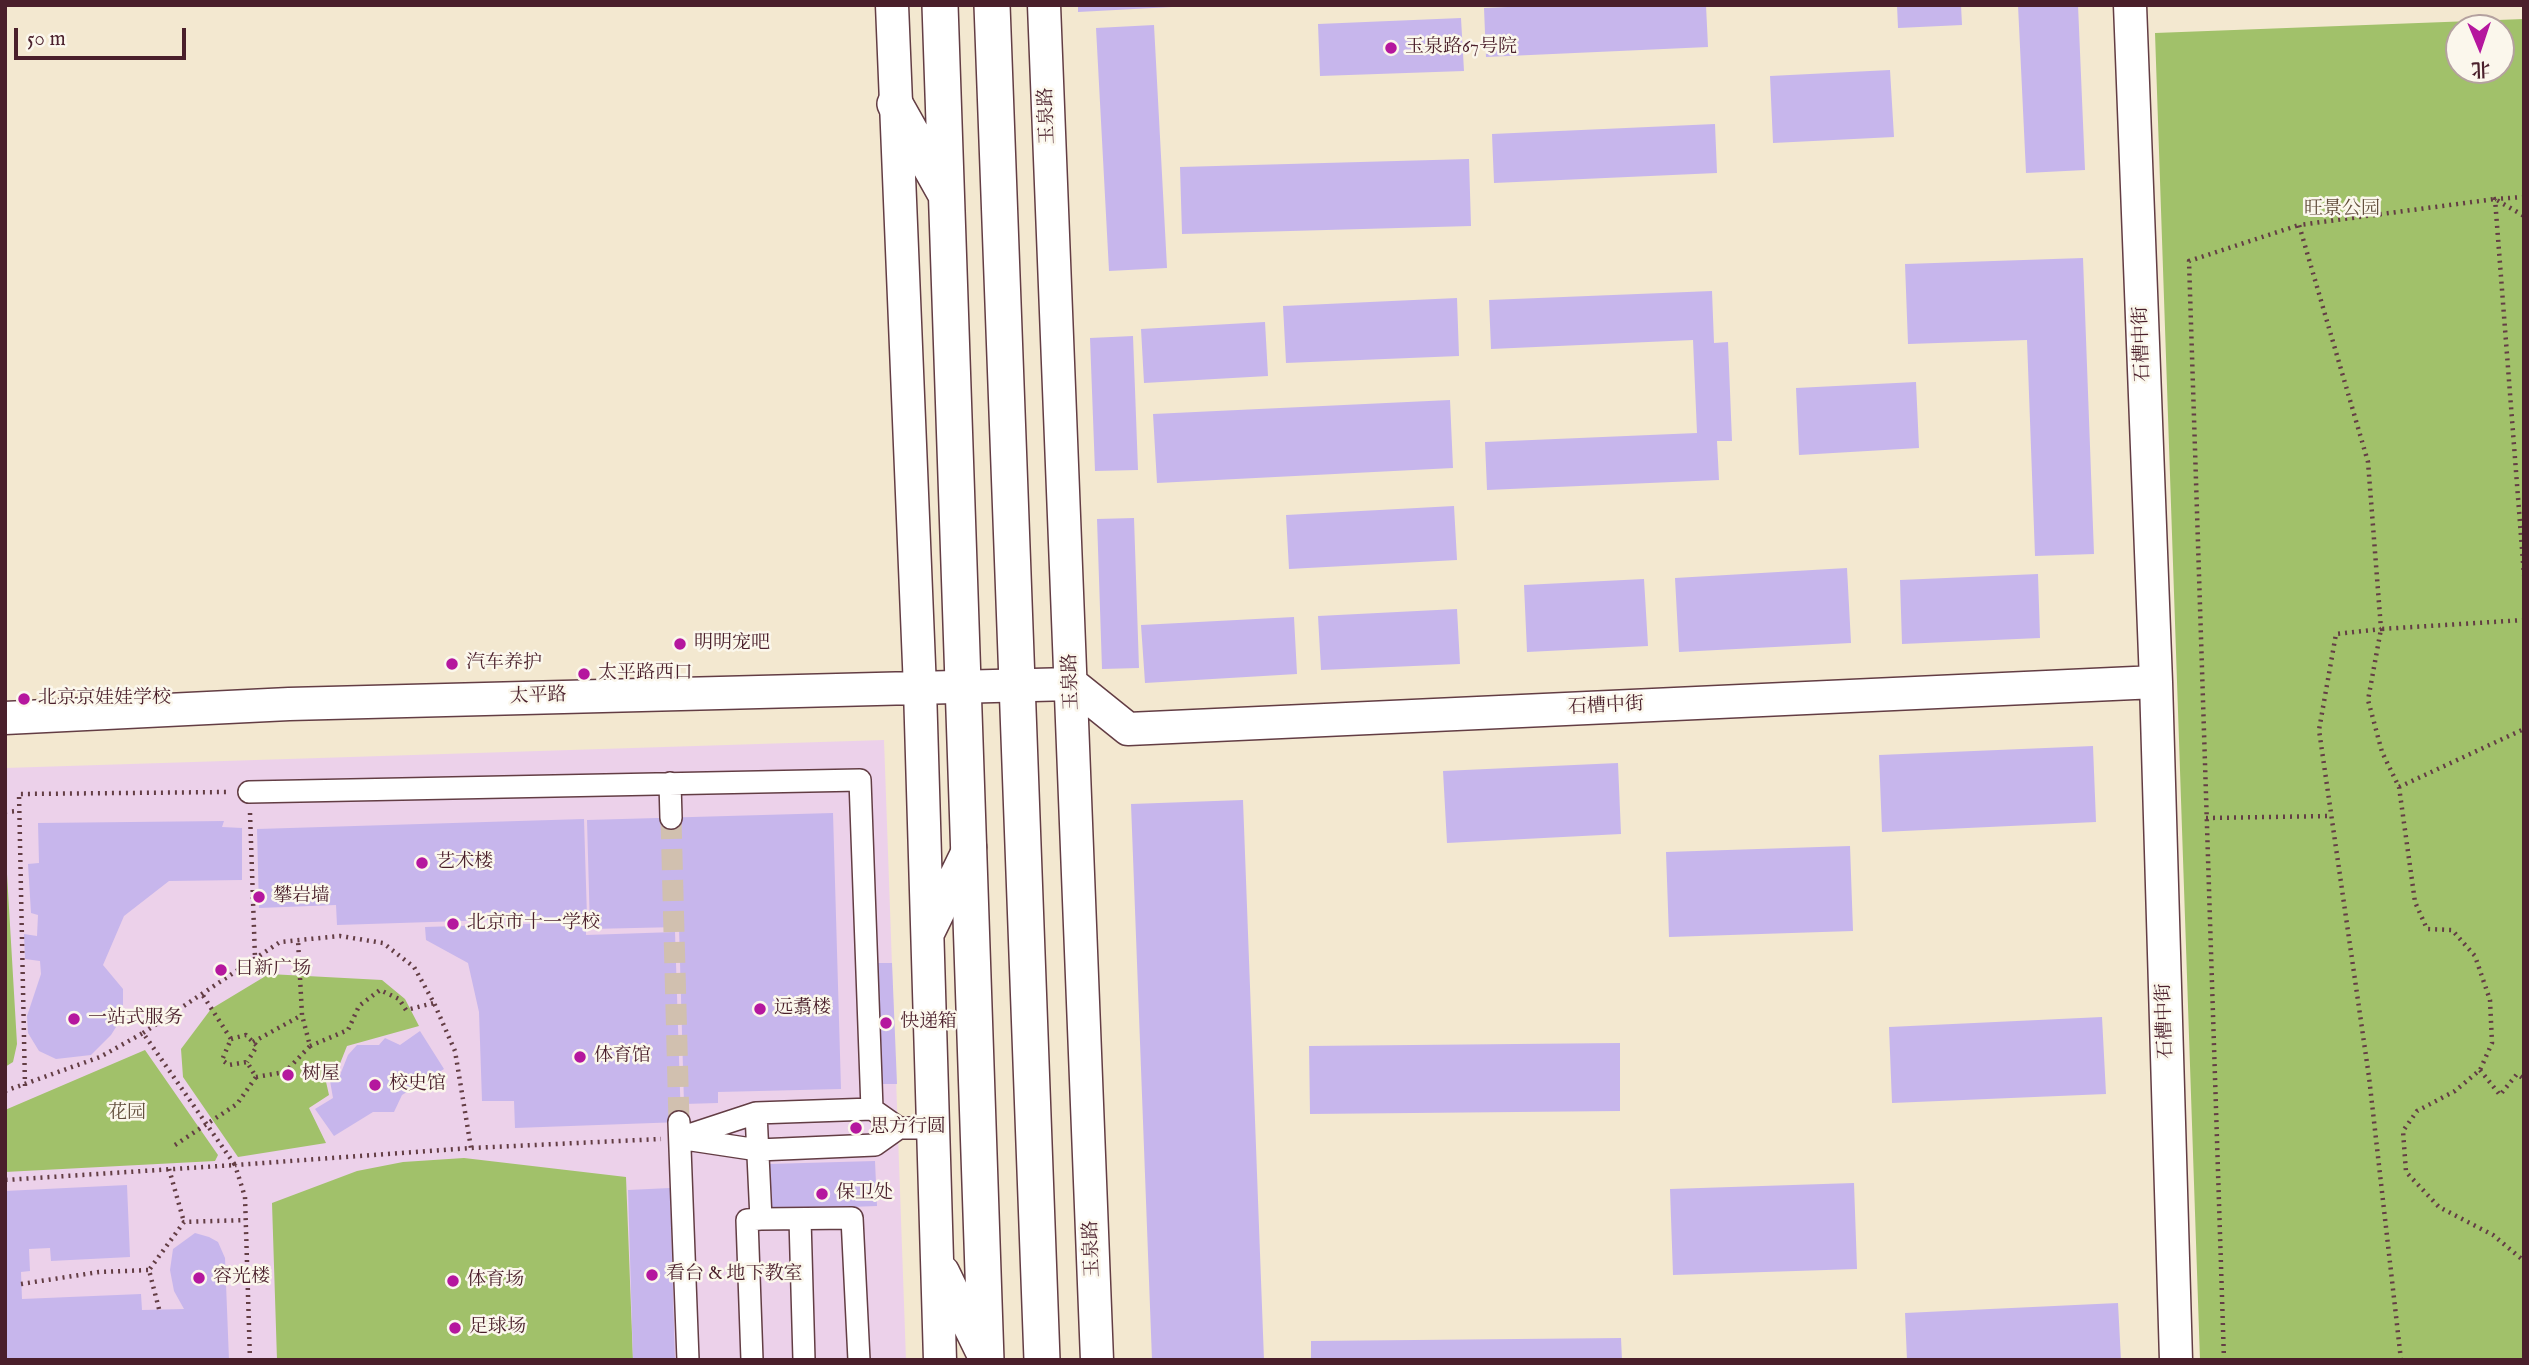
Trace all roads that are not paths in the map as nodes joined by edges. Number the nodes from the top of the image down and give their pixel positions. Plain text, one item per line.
1 (892, 5) edge
2 (940, 5) edge
3 (992, 5) edge
4 (1044, 5) edge
5 (2130, 5) edge
6 (895, 104) junction
7 (947, 197) junction
8 (2156, 682) junction
9 (1072, 684) junction
10 (1016, 686) junction
11 (965, 688) junction
12 (920, 689) junction
13 (5, 718) edge
14 (670, 783) junction
15 (249, 792) road end
16 (671, 818) tunnel mouth
17 (970, 847) junction
18 (928, 934) junction
19 (872, 1109) junction
20 (756, 1113) junction
21 (899, 1128) junction
22 (933, 1128) junction
23 (679, 1130) junction
24 (758, 1150) junction
25 (761, 1219) junction
26 (800, 1219) junction
27 (937, 1261) junction
28 (688, 1360) edge
29 (752, 1360) edge
30 (804, 1360) edge
31 (859, 1360) edge
32 (940, 1360) edge
33 (986, 1360) edge
34 (1042, 1360) edge
35 (1097, 1360) edge
36 (2176, 1360) edge

1 - 6 street
2 - 7 main road
3 - 10 main road
4 - 9 street, 玉泉路
5 - 8 street, 石槽中街
6 - 7 main road
6 - 12 street
7 - 11 main road
8 - 9 street, 石槽中街
8 - 36 street, 石槽中街
9 - 10 street, 太平路
9 - 35 street, 玉泉路
10 - 11 street, 太平路
10 - 34 main road
11 - 12 street, 太平路
11 - 17 main road
12 - 13 street, 太平路
12 - 18 street
14 - 15 street
14 - 16 street
14 - 19 street
17 - 18 street
17 - 33 main road
18 - 22 street
19 - 20 street
19 - 21 street
20 - 23 street
20 - 24 street
21 - 22 street
21 - 24 street
22 - 27 street
23 - 24 street
23 - 28 street
24 - 25 street
25 - 26 street
25 - 29 street
26 - 30 street
26 - 31 street
27 - 32 street
27 - 33 street

